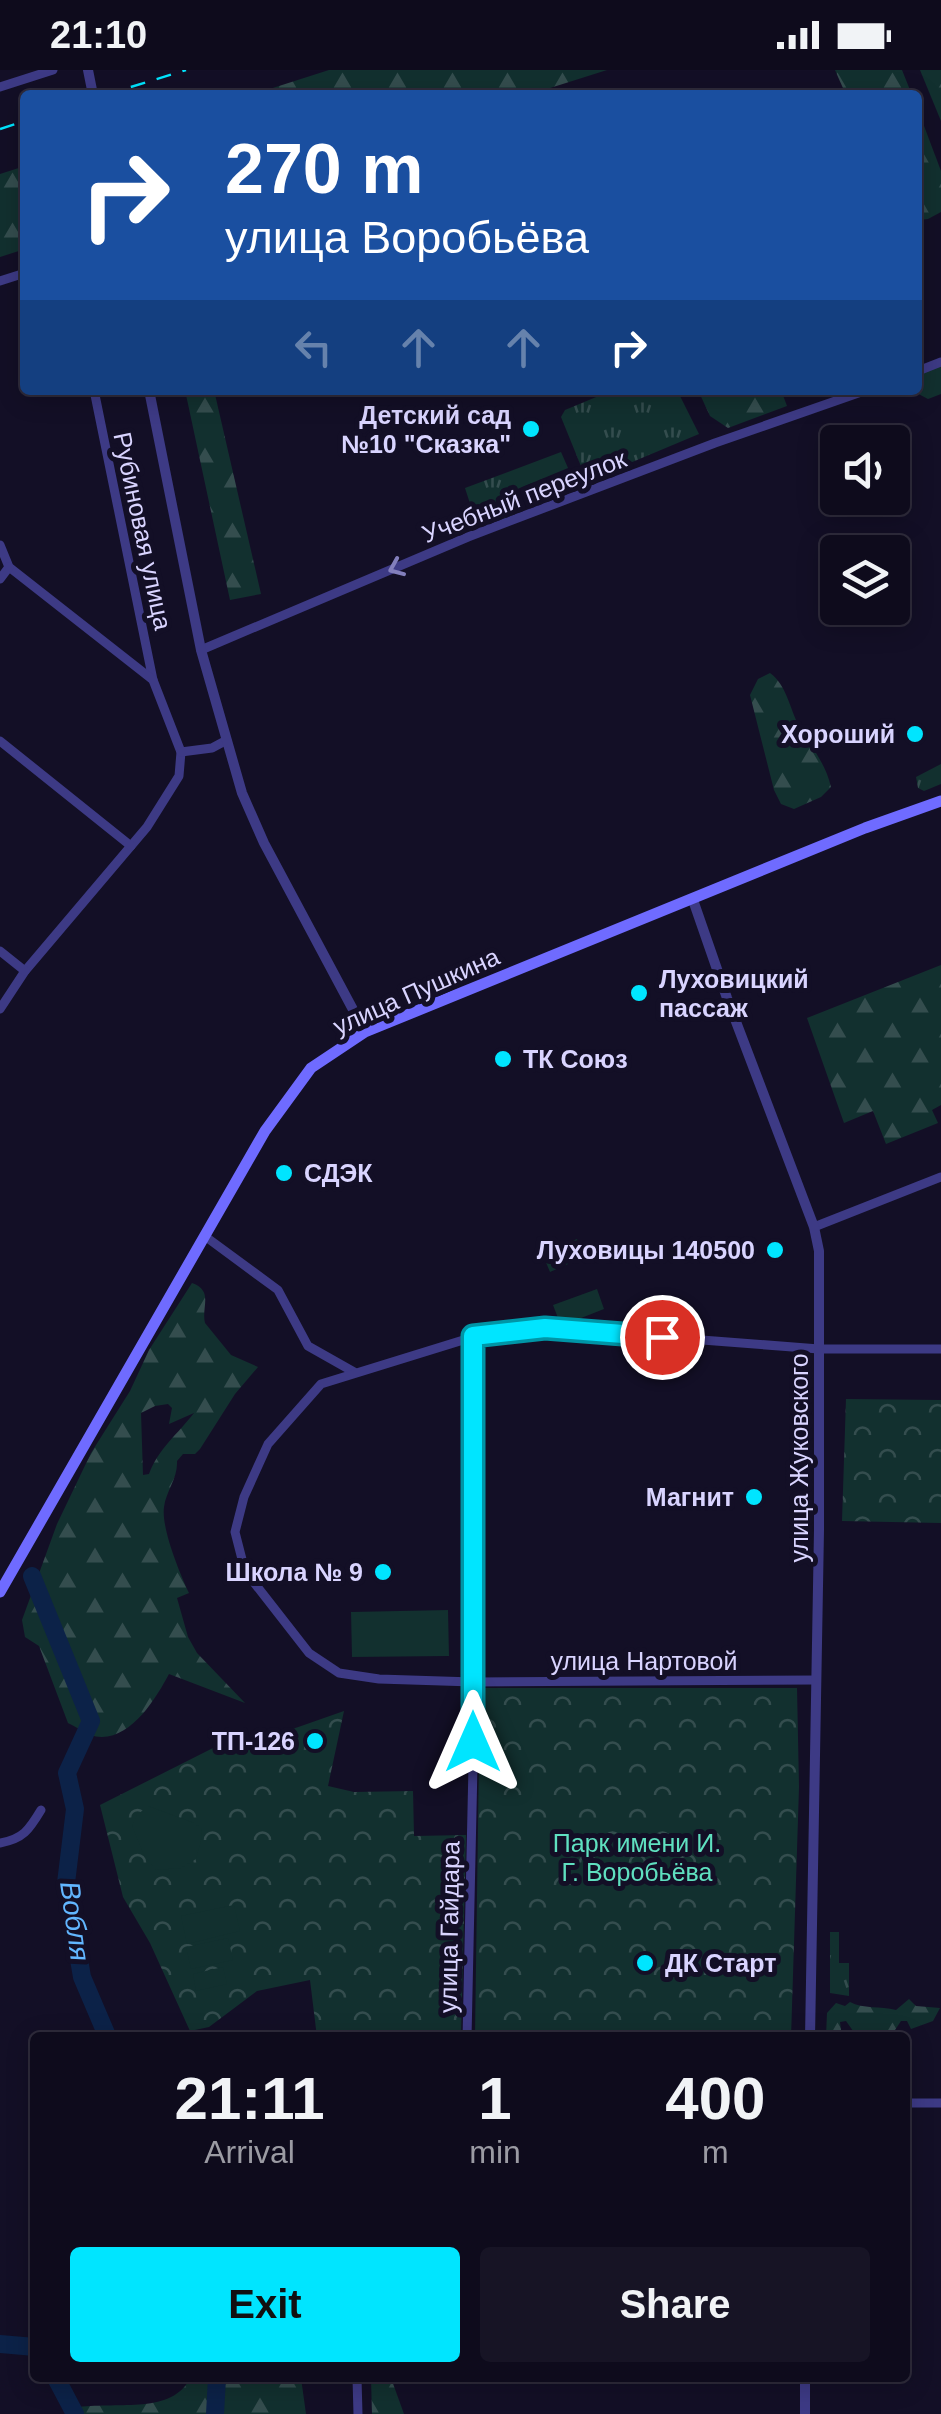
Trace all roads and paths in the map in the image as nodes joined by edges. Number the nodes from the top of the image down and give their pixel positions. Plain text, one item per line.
1 (52, 70) edge
2 (0, 87) edge
3 (95, 395) edge
4 (149, 395) edge
5 (853, 395) edge
6 (0, 546) edge
7 (9, 567) junction
8 (0, 579) edge
9 (201, 650) junction
10 (154, 680) junction
11 (0, 741) edge
12 (226, 742) junction
13 (181, 752) junction
14 (941, 801) edge
15 (130, 846) junction
16 (693, 900) junction
17 (0, 951) edge
18 (26, 971) junction
19 (0, 1009) edge
20 (366, 1032) junction
21 (941, 1178) edge
22 (814, 1227) junction
23 (206, 1237) junction
24 (473, 1336) junction
25 (819, 1349) junction
26 (941, 1349) edge
27 (354, 1372) junction
28 (0, 1592) edge
29 (816, 1680) junction
30 (473, 1682) junction
31 (41, 1810) dead end
32 (0, 1843) edge
33 (467, 2032) edge
34 (810, 2032) edge
35 (910, 2104) edge
36 (941, 2104) edge
37 (357, 2382) edge
38 (805, 2382) edge
39 (358, 2414) edge
40 (805, 2414) edge

1 - 2 street
3 - 10 street, Рубиновая улица
4 - 9 street
5 -> 9 street, Учебный переулок
6 - 7 street
7 - 8 street
7 - 10 street
9 - 12 street
10 - 13 street, Рубиновая улица
11 - 15 street
12 - 13 street
12 - 20 street
13 - 15 street
14 - 16 main road, улица Пушкина
15 - 18 street
16 - 20 main road, улица Пушкина
16 - 22 street, улица Жуковского
17 - 18 street
18 - 19 street
20 - 23 main road, улица Пушкина
21 - 22 street
22 - 25 street, улица Жуковского
23 - 27 street
23 - 28 main road, улица Пушкина
24 - 25 street, улица Нартовой
24 - 27 street, улица Нартовой
24 - 30 street, улица Гайдара
25 - 26 street, улица Нартовой
25 - 29 street, улица Жуковского
27 - 30 street, улица Нартовой
29 - 30 street, улица Нартовой
29 - 34 street, улица Жуковского
30 - 33 street, улица Гайдара
31 - 32 street
35 - 36 street
37 - 39 street
38 - 40 street

